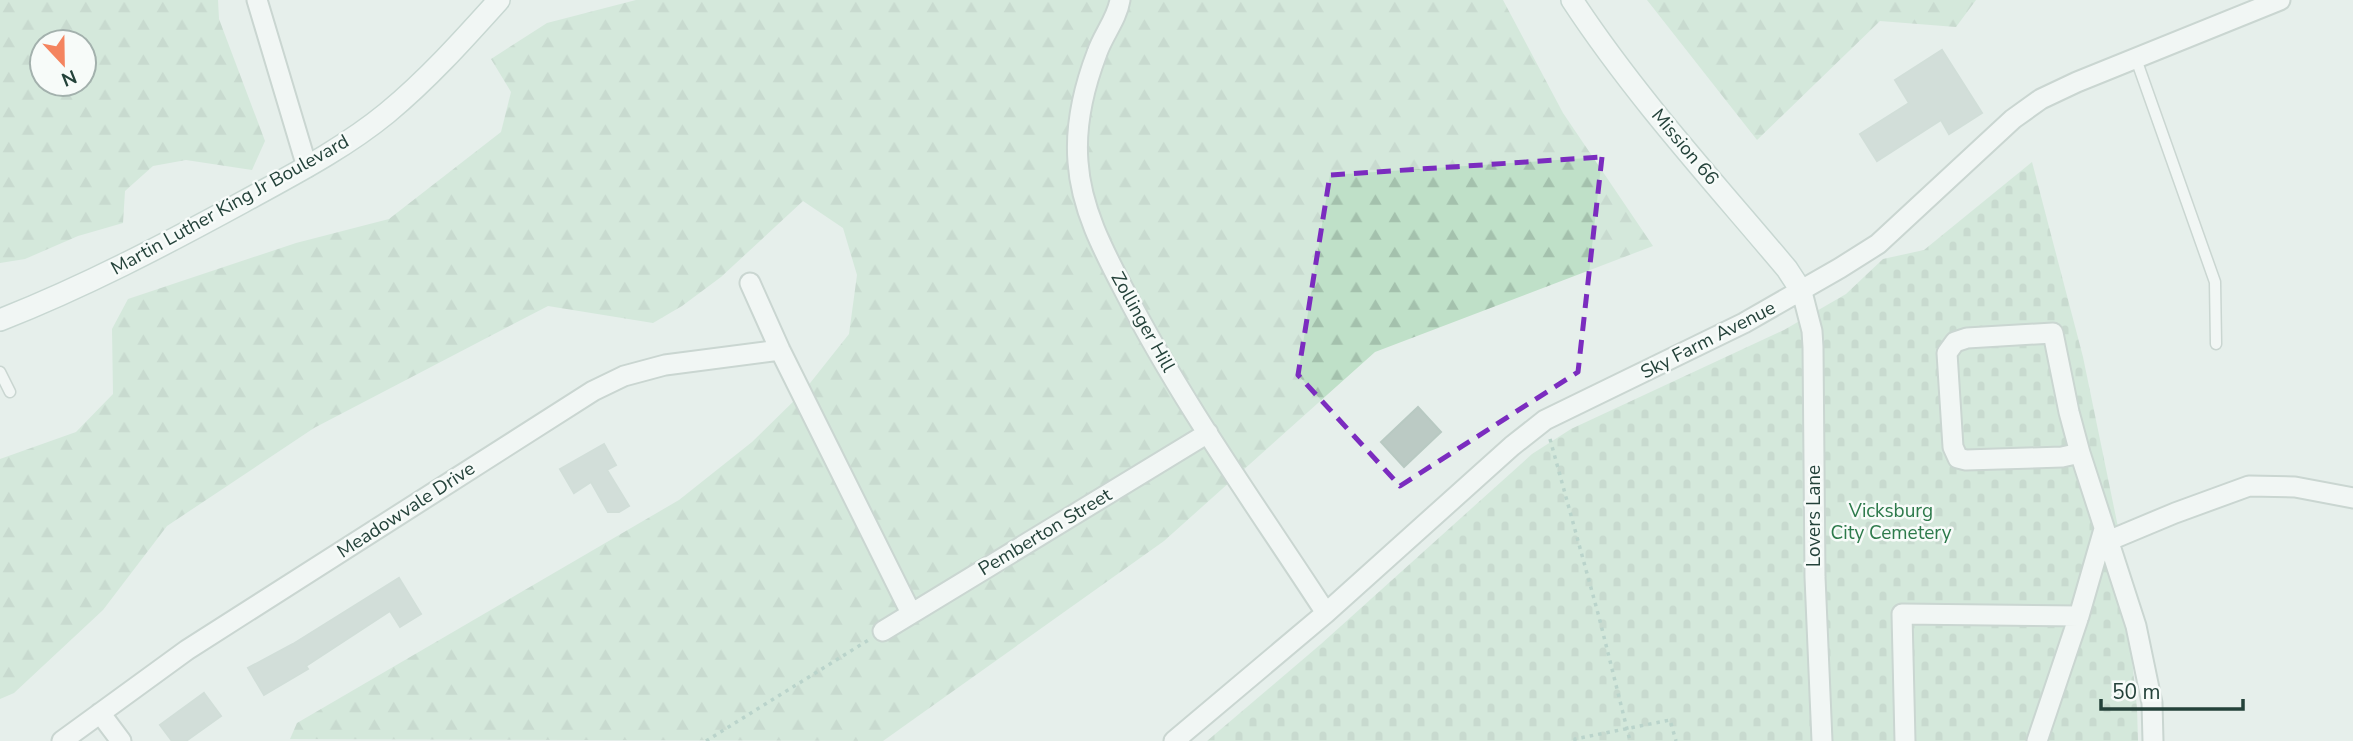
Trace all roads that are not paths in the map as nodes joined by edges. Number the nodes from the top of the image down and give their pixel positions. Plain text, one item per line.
1 (257, 0) edge
2 (499, 0) edge
3 (1120, 0) edge
4 (1572, 0) edge
5 (2268, 2) edge
6 (2136, 58) junction
7 (307, 167) junction
8 (750, 283) dead end
9 (1802, 292) junction
10 (0, 320) edge
11 (2216, 344) dead end
12 (780, 350) junction
13 (0, 372) edge
14 (10, 392) dead end
15 (1208, 433) junction
16 (2080, 453) junction
17 (2353, 498) edge
18 (2106, 535) junction
19 (911, 613) junction
20 (1326, 613) junction
21 (2079, 616) junction
22 (883, 631) road end
23 (100, 713) junction
24 (62, 741) edge
25 (121, 741) edge
26 (1174, 741) edge
27 (1822, 741) edge
28 (1905, 741) edge
29 (2038, 741) edge
30 (2153, 741) edge

1 - 7 street
2 - 7 street, Martin Luther King Jr Boulevard
3 - 15 street, Zollinger Hill
4 - 9 street, Mission 66
5 - 6 street, Sky Farm Avenue
6 - 9 street, Sky Farm Avenue
6 - 11 lane
7 - 10 street, Martin Luther King Jr Boulevard
8 - 12 street
9 - 20 street, Sky Farm Avenue
9 - 27 street, Lovers Lane
12 - 19 street
12 - 23 street, Meadowvale Drive
13 - 14 lane
15 - 19 street, Pemberton Street
15 - 20 street, Zollinger Hill
16 - 16 street
16 - 18 street
17 - 18 street
18 - 21 street
18 - 30 street
19 - 22 street, Pemberton Street
20 - 26 street, Sky Farm Avenue
21 - 28 street
21 - 29 street
23 - 24 street, Meadowvale Drive
23 - 25 street

